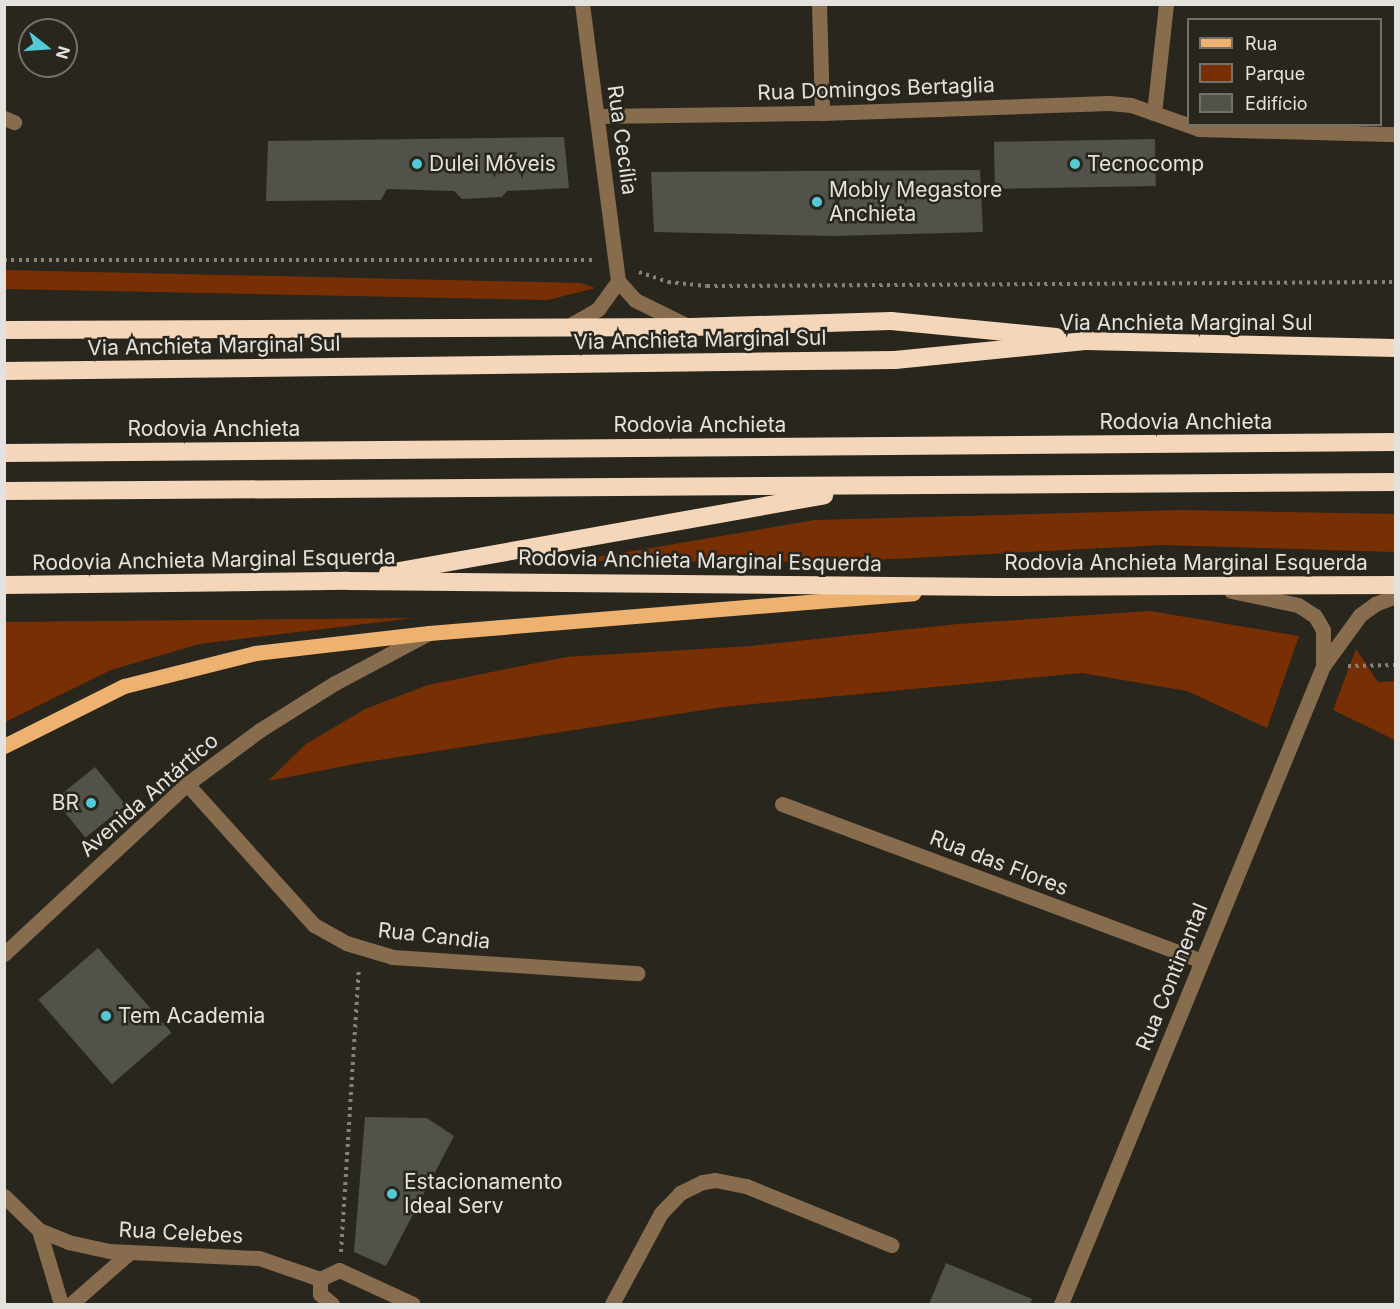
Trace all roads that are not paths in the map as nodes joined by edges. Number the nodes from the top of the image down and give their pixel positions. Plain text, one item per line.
1 (582, 4) edge
2 (819, 4) edge
3 (1166, 4) edge
4 (822, 113) junction
5 (1154, 114) junction
6 (598, 116) junction
7 (1187, 125) edge
8 (1190, 126) edge
9 (1395, 134) edge
10 (618, 281) junction
11 (567, 327) junction
12 (692, 327) junction
13 (4, 330) edge
14 (1085, 341) junction
15 (1395, 348) edge
16 (4, 371) edge
17 (1395, 442) edge
18 (4, 453) edge
19 (1395, 482) edge
20 (877, 485) junction
21 (4, 491) edge
22 (348, 581) junction
23 (4, 585) edge
24 (1395, 585) edge
25 (997, 586) junction
26 (1205, 586) junction
27 (1395, 596) edge
28 (429, 633) junction
29 (1323, 666) junction
30 (4, 746) edge
31 (187, 784) junction
32 (782, 804) dead end
33 (4, 954) edge
34 (1201, 961) junction
35 (637, 973) dead end
36 (4, 1196) edge
37 (39, 1230) junction
38 (891, 1245) dead end
39 (130, 1252) junction
40 (320, 1279) junction
41 (325, 1303) edge
42 (61, 1305) edge
43 (71, 1305) edge
44 (413, 1305) edge
45 (612, 1305) edge
46 (1062, 1305) edge

1 - 6 street, Rua Cecília
2 - 4 street
3 - 5 street
4 - 5 street, Rua Domingos Bertaglia
4 - 6 street, Rua Domingos Bertaglia
5 - 7 street, Rua Domingos Bertaglia
6 - 10 street, Rua Cecília
8 - 9 street, Rua Domingos Bertaglia
10 - 11 street
10 - 12 street
11 - 12 highway
11 - 13 highway
12 - 14 highway
14 - 15 highway, Via Anchieta Marginal Sul
14 - 16 highway, Via Anchieta Marginal Sul
17 - 18 highway, Rodovia Anchieta
19 - 20 highway
20 - 21 highway
20 - 22 highway
22 - 23 highway, Rodovia Anchieta Marginal Esquerda
22 - 25 highway, Rodovia Anchieta Marginal Esquerda
24 - 26 highway, Rodovia Anchieta Marginal Esquerda
25 - 26 highway, Rodovia Anchieta Marginal Esquerda
25 - 28 main road
26 - 29 street, Rua Continental
27 - 29 street, Rua Continental
28 - 30 main road
28 - 31 street, Avenida Antártico
29 - 34 street, Rua Continental
31 - 33 street, Avenida Antártico
31 - 35 street, Rua Candia
32 - 34 street, Rua das Flores
34 - 46 street, Rua Continental
36 - 37 street, Rua Celebes
37 - 39 street, Rua Celebes
37 - 42 street, Rua Celebes
38 - 45 street
39 - 40 street, Rua Celebes
39 - 43 street
40 - 41 street
40 - 44 street, Rua Celebes

